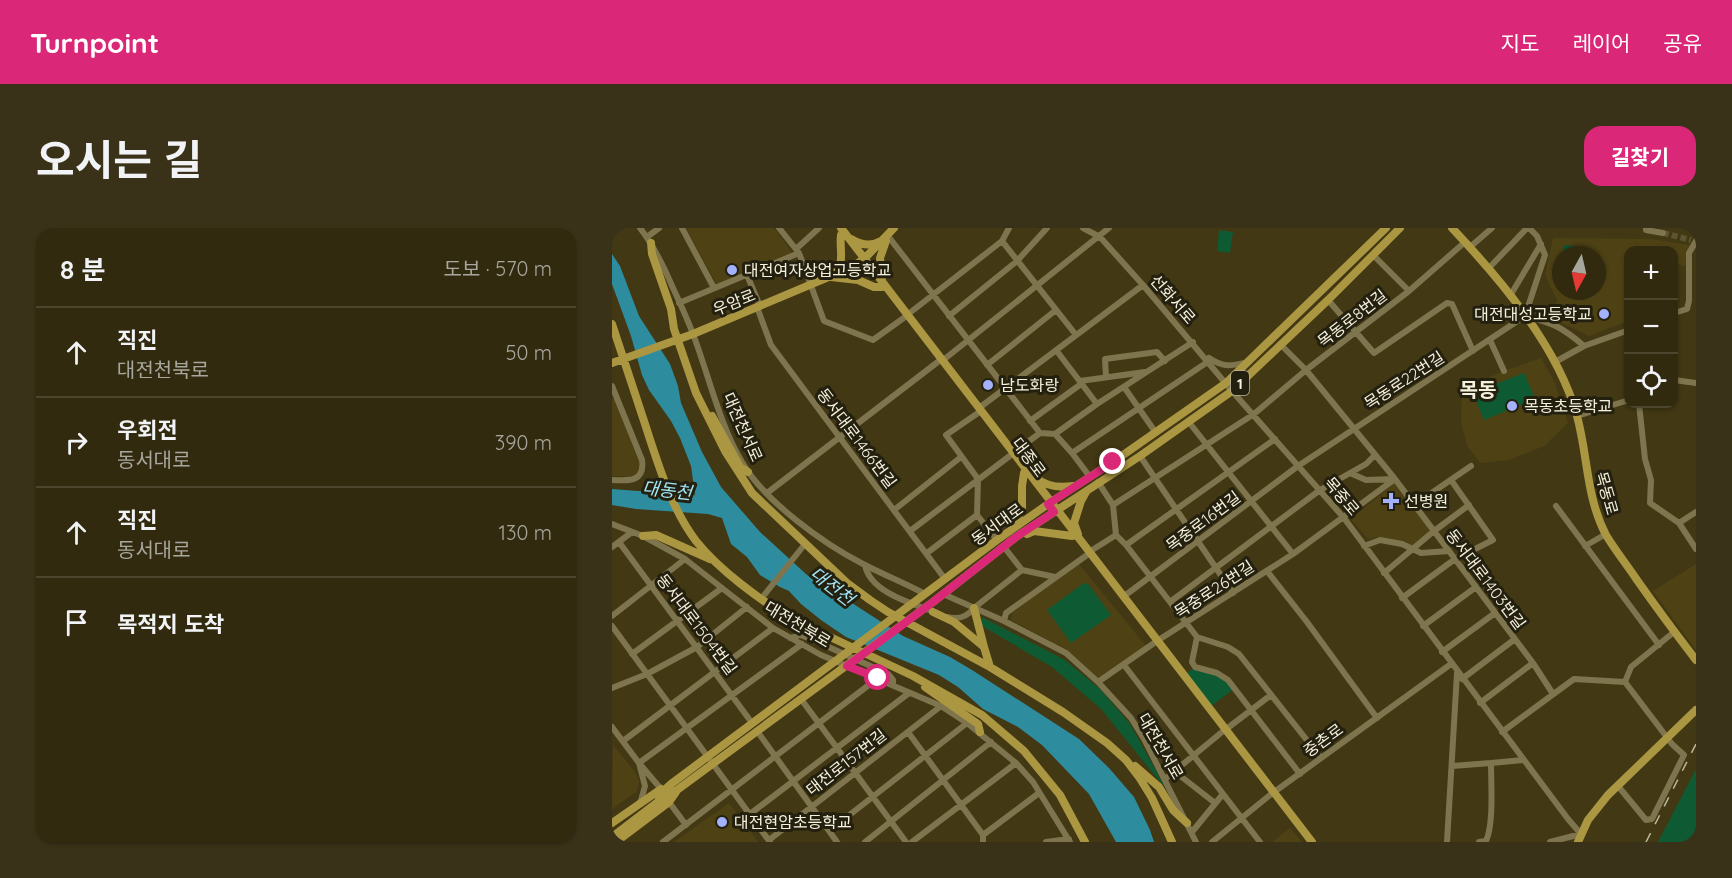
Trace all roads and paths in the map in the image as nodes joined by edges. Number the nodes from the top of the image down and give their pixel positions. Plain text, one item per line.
1 (640, 228) edge
2 (659, 228) edge
3 (682, 228) edge
4 (780, 228) edge
5 (819, 228) edge
6 (894, 228) edge
7 (1009, 228) edge
8 (1047, 228) edge
9 (1083, 228) edge
10 (1109, 228) edge
11 (1386, 228) edge
12 (1400, 228) edge
13 (1452, 228) edge
14 (1492, 228) edge
15 (1528, 228) edge
16 (1646, 228) edge
17 (842, 232) edge
18 (1663, 233) dead end
19 (888, 236) junction
20 (1100, 237) junction
21 (649, 240) junction
22 (1002, 241) junction
23 (1694, 241) edge
24 (1468, 244) junction
25 (1541, 244) junction
26 (798, 251) junction
27 (1372, 255) junction
28 (863, 260) junction
29 (1017, 261) junction
30 (1488, 269) junction
31 (747, 274) junction
32 (830, 277) junction
33 (811, 285) junction
34 (882, 285) junction
35 (1143, 285) junction
36 (1038, 286) junction
37 (714, 288) junction
38 (1409, 291) junction
39 (933, 295) junction
40 (1510, 296) junction
41 (1328, 300) junction
42 (679, 303) junction
43 (758, 307) junction
44 (1056, 310) junction
45 (1678, 312) edge
46 (906, 316) junction
47 (949, 316) junction
48 (1525, 316) junction
49 (612, 324) edge
50 (1624, 332) edge
51 (1356, 333) junction
52 (690, 335) junction
53 (1076, 335) junction
54 (1490, 340) junction
55 (968, 341) junction
56 (1193, 342) junction
57 (1280, 344) junction
58 (1584, 346) junction
59 (1056, 350) junction
60 (1201, 351) junction
61 (1473, 351) junction
62 (941, 361) junction
63 (1164, 361) junction
64 (1209, 361) junction
65 (1248, 362) junction
66 (1555, 362) junction
67 (612, 363) edge
68 (987, 365) junction
69 (1306, 370) junction
70 (1149, 371) junction
71 (1504, 371) dead end
72 (1106, 378) junction
73 (1678, 381) edge
74 (1081, 383) junction
75 (1226, 383) junction
76 (1696, 383) edge
77 (612, 386) edge
78 (1124, 387) junction
79 (1005, 388) junction
80 (1232, 391) junction
81 (696, 393) junction
82 (1624, 402) edge
83 (1097, 404) junction
84 (1138, 408) junction
85 (1639, 408) edge
86 (978, 410) junction
87 (1254, 414) junction
88 (1577, 416) junction
89 (1030, 421) junction
90 (1188, 421) junction
91 (1354, 429) junction
92 (1040, 433) junction
93 (1155, 433) junction
94 (1055, 434) junction
95 (840, 437) junction
96 (1275, 439) junction
97 (1206, 444) junction
98 (1072, 453) junction
99 (1012, 454) junction
100 (1375, 455) junction
101 (1140, 456) junction
102 (961, 457) junction
103 (1298, 466) junction
104 (1471, 466) dead end
105 (748, 471) junction
106 (1024, 471) junction
107 (1229, 472) junction
108 (1350, 473) junction
109 (1089, 477) junction
110 (1155, 478) junction
111 (978, 479) junction
112 (1395, 479) junction
113 (612, 480) edge
114 (1451, 480) junction
115 (1098, 482) junction
116 (1077, 486) junction
117 (1089, 488) junction
118 (1320, 490) junction
119 (767, 493) junction
120 (1252, 501) junction
121 (1049, 503) junction
122 (1113, 505) junction
123 (1414, 505) junction
124 (1469, 505) junction
125 (1556, 507) dead end
126 (894, 510) junction
127 (1176, 510) junction
128 (1055, 511) junction
129 (1696, 512) edge
130 (977, 515) junction
131 (1344, 518) junction
132 (1679, 523) junction
133 (612, 524) edge
134 (1272, 526) junction
135 (1013, 529) junction
136 (910, 531) junction
137 (1434, 531) junction
138 (632, 532) junction
139 (1606, 534) junction
140 (1116, 535) junction
141 (643, 536) junction
142 (1072, 536) junction
143 (1016, 537) junction
144 (997, 540) junction
145 (1081, 541) junction
146 (1198, 541) junction
147 (619, 542) junction
148 (1126, 545) junction
149 (1364, 546) junction
150 (1585, 546) junction
151 (612, 547) edge
152 (802, 547) junction
153 (1004, 547) junction
154 (1412, 549) junction
155 (1696, 549) edge
156 (1449, 551) junction
157 (927, 553) junction
158 (1088, 554) junction
159 (1293, 554) junction
160 (685, 559) junction
161 (1455, 559) junction
162 (714, 561) junction
163 (865, 565) junction
164 (1216, 568) junction
165 (1022, 570) junction
166 (1267, 571) junction
167 (1384, 573) junction
168 (1055, 577) junction
169 (1150, 577) junction
170 (945, 579) junction
171 (651, 585) junction
172 (1476, 587) junction
173 (722, 588) junction
174 (1233, 593) junction
175 (943, 594) junction
176 (924, 595) junction
177 (764, 596) junction
178 (1124, 597) junction
179 (1402, 598) junction
180 (1170, 602) junction
181 (747, 608) junction
182 (974, 608) junction
183 (933, 612) junction
184 (1495, 614) junction
185 (612, 616) edge
186 (678, 621) junction
187 (1004, 621) junction
188 (1186, 623) junction
189 (612, 626) edge
190 (1423, 626) junction
191 (773, 628) junction
192 (1674, 632) junction
193 (1197, 637) junction
194 (790, 638) junction
195 (1515, 639) junction
196 (1156, 642) junction
197 (802, 644) junction
198 (1659, 645) junction
199 (697, 647) junction
200 (984, 647) junction
201 (1442, 652) junction
202 (632, 654) junction
203 (838, 659) junction
204 (1696, 660) edge
205 (1451, 663) junction
206 (1533, 663) junction
207 (849, 664) junction
208 (1124, 664) junction
209 (891, 665) junction
210 (990, 668) junction
211 (715, 671) junction
212 (1457, 673) junction
213 (647, 674) junction
214 (878, 678) junction
215 (1462, 679) junction
216 (1098, 682) junction
217 (1625, 682) junction
218 (893, 685) junction
219 (612, 687) edge
220 (909, 693) junction
221 (1553, 694) junction
222 (732, 695) junction
223 (1271, 695) junction
224 (801, 699) junction
225 (1480, 703) junction
226 (670, 705) junction
227 (941, 706) junction
228 (1251, 710) junction
229 (1696, 710) edge
230 (1377, 718) junction
231 (752, 723) junction
232 (819, 723) junction
233 (967, 723) junction
234 (612, 727) edge
235 (687, 728) junction
236 (757, 731) junction
237 (1224, 731) junction
238 (908, 732) junction
239 (980, 732) junction
240 (1502, 732) junction
241 (1669, 738) junction
242 (623, 741) junction
243 (992, 742) junction
244 (837, 748) junction
245 (776, 756) junction
246 (925, 756) junction
247 (1193, 756) junction
248 (1321, 758) junction
249 (711, 760) junction
250 (1126, 760) junction
251 (1523, 760) junction
252 (1016, 763) junction
253 (1491, 763) junction
254 (639, 764) junction
255 (1452, 766) junction
256 (1174, 771) junction
257 (855, 772) junction
258 (1300, 774) junction
259 (1165, 779) junction
260 (943, 780) junction
261 (794, 781) junction
262 (1618, 786) junction
263 (674, 787) junction
264 (661, 789) junction
265 (732, 790) junction
266 (1039, 793) junction
267 (1223, 794) junction
268 (1272, 794) junction
269 (873, 797) junction
270 (669, 802) junction
271 (1215, 803) junction
272 (640, 804) junction
273 (961, 805) junction
274 (812, 806) junction
275 (750, 814) junction
276 (1242, 819) junction
277 (891, 821) junction
278 (612, 823) edge
279 (1187, 823) junction
280 (686, 825) junction
281 (612, 831) edge
282 (830, 831) junction
283 (1192, 832) junction
284 (612, 837) edge
285 (1580, 838) edge
286 (983, 839) edge
287 (622, 840) edge
288 (671, 840) edge
289 (1069, 840) edge
290 (770, 841) edge
291 (663, 842) edge
292 (837, 842) edge
293 (865, 842) edge
294 (906, 842) edge
295 (912, 842) edge
296 (1046, 842) edge
297 (1085, 842) edge
298 (1172, 842) edge
299 (1196, 842) edge
300 (1212, 842) edge
301 (1260, 842) edge
302 (1306, 842) edge
303 (1312, 842) edge
304 (1447, 842) edge
305 (1479, 842) edge
306 (1550, 842) edge

1 - 21 street, 대전천서로
2 - 21 street
3 - 37 street
4 - 26 street
5 - 26 street
6 - 19 main road
7 - 22 street
8 - 29 street
9 - 20 street
10 - 20 street
11 - 65 main road, 동서대로 / 1
12 - 27 main road, 동서대로 / 1
13 - 24 main road, 목동로
14 - 24 street
15 - 25 street
15 - 30 street
16 - 18 street
17 - 19 main road
17 - 28 main road, 대종로
17 - 32 main road
19 - 28 main road, 우암로
19 - 34 main road
19 - 39 street
20 - 35 street, 선화서로
20 - 36 street
21 - 42 street, 대전천서로
21 - 81 main road
22 - 29 street
22 - 39 street
23 - 45 street
24 - 30 main road, 목동로
24 - 38 street, 목동로8번길
25 - 40 street
25 - 48 street
26 - 31 street
26 - 33 street
27 - 38 street
27 - 41 main road, 동서대로 / 1
28 - 32 main road, 우암로
28 - 34 main road, 대종로
29 - 36 street
29 - 47 street
30 - 40 main road, 목동로
31 - 37 street
31 - 43 street, 동서대로1466번길
32 - 33 main road, 우암로
32 - 34 main road
33 - 43 main road, 우암로
33 - 46 street
34 - 46 main road, 대종로
35 - 53 street
35 - 56 street, 선화서로
36 - 44 street
36 - 55 street
37 - 42 street
38 - 51 street, 목동로8번길
39 - 46 street
39 - 47 street
40 - 48 main road, 목동로
41 - 51 street
41 - 57 main road, 동서대로 / 1
42 - 52 street, 대전천서로
43 - 52 main road, 우암로
43 - 95 street, 동서대로1466번길
44 - 53 street
44 - 68 street
46 - 62 main road, 대종로
47 - 55 street
48 - 54 street, 목동로22번길
48 - 58 street
48 - 66 main road, 목동로
49 - 162 main road
50 - 58 street
51 - 61 street
51 - 69 street, 목동로8번길
52 - 67 main road, 우암로
52 - 105 street, 대전천서로
53 - 59 street
54 - 61 street, 목동로22번길
54 - 71 street
55 - 62 street
55 - 68 street
56 - 60 street, 선화서로
56 - 63 street
57 - 69 street, 동서대로1403번길
57 - 80 main road, 동서대로 / 1
58 - 66 street
59 - 74 street
59 - 79 street
60 - 64 street, 선화서로
60 - 65 street
61 - 91 street, 목동로22번길
62 - 86 main road, 대종로
62 - 95 street
63 - 70 street
63 - 72 street
64 - 75 street, 선화서로
64 - 84 street
65 - 75 main road, 동서대로 / 1
66 - 88 main road, 목동로
68 - 79 street
69 - 87 street, 목동로8번길
69 - 91 street, 동서대로1403번길
70 - 72 street
70 - 78 street
72 - 74 street
73 - 76 street
74 - 83 street
74 - 89 street
75 - 80 street, 선화서로
75 - 93 main road, 동서대로 / 1
77 - 113 street
78 - 83 street
78 - 84 street
79 - 86 street
79 - 89 street
80 - 87 street, 목중로
80 - 90 main road, 동서대로 / 1
81 - 105 main road
81 - 152 main road
82 - 88 street
83 - 94 street
84 - 93 street
84 - 98 street
85 - 132 street
86 - 99 main road, 대종로
86 - 102 street
87 - 96 street, 목중로
87 - 97 street, 목동로8번길
88 - 139 main road, 목동로
89 - 92 street
90 - 97 street
90 - 101 main road, 동서대로 / 1
91 - 100 street, 동서대로1403번길
91 - 103 street, 목동로22번길
92 - 94 street
92 - 99 street
93 - 109 main road, 동서대로 / 1
94 - 98 street
95 - 119 street
95 - 126 street, 동서대로1466번길
96 - 103 street, 목중로
96 - 107 street
97 - 107 street
97 - 110 street, 목동로8번길
98 - 109 street
99 - 106 main road, 대종로
99 - 111 street
100 - 108 street
100 - 112 street, 동서대로1403번길
101 - 110 street
101 - 115 main road, 동서대로 / 1
102 - 111 street
102 - 126 street
103 - 118 street, 목중로
103 - 120 street, 목중로16번길
104 - 114 street
105 - 119 street, 대전천서로
106 - 116 main road
106 - 121 main road, 대종로
106 - 135 main road
107 - 120 street
107 - 127 street
108 - 112 street
108 - 118 street
109 - 116 main road, 동서대로 / 1
110 - 122 street, 목동로8번길
110 - 127 street
111 - 130 street
111 - 136 street
112 - 123 street, 동서대로1403번길
112 - 131 street, 목중로26번길
114 - 123 street
114 - 124 street
115 - 117 main road, 동서대로 / 1
115 - 122 street
116 - 121 main road, 동서대로 / 1
117 - 128 main road, 동서대로 / 1
117 - 145 main road
118 - 131 street, 목중로
118 - 134 street
119 - 163 street, 대전천서로
120 - 134 street
120 - 146 street, 목중로16번길
121 - 128 main road, 대종로
121 - 135 main road, 동서대로 / 1
122 - 140 street
123 - 137 street, 동서대로1403번길
124 - 137 street
124 - 161 street
125 - 150 street
126 - 136 street, 동서대로1466번길
127 - 146 street
127 - 148 street
128 - 142 main road, 대종로
128 - 143 main road, 동서대로 / 1
128 - 145 main road, 대종로
129 - 132 street
130 - 144 street
130 - 157 street
131 - 149 street, 목중로
131 - 159 street, 목중로26번길
132 - 155 street
133 - 138 street, 대전천북로
134 - 159 street
134 - 164 street
135 - 144 main road, 동서대로 / 1
136 - 157 street, 동서대로1466번길
137 - 154 street
137 - 156 street, 동서대로1403번길
138 - 141 street, 대전천북로
138 - 147 street
139 - 150 street
139 - 192 main road, 목동로
140 - 148 street
140 - 158 street
141 - 160 street, 대전천북로
141 - 162 main road
142 - 143 main road
142 - 158 main road, 대종로
143 - 153 main road, 동서대로 / 1
144 - 170 main road, 동서대로 / 1
145 - 158 main road, 대종로
146 - 164 street
146 - 169 street, 목중로16번길
147 - 151 street
147 - 171 street, 동서대로1504번길
148 - 169 street
149 - 154 street
149 - 167 street, 목중로
150 - 198 street
152 - 177 street
152 - 210 main road
153 - 165 street, 동서대로
153 - 175 main road, 동서대로 / 1
154 - 156 street
154 - 167 street
156 - 161 street, 동서대로1403번길
157 - 170 street, 동서대로1466번길
158 - 168 street
158 - 178 main road, 대종로
158 - 196 main road, 대종로
159 - 166 street, 목중로26번길
160 - 171 street
160 - 173 street, 대전천북로
161 - 172 street, 동서대로1403번길
161 - 179 street
162 - 177 main road
163 - 176 street, 대전천서로
163 - 183 street
164 - 174 street
164 - 180 street
165 - 168 street
165 - 182 street
166 - 174 street, 목중로26번길
166 - 230 street
167 - 179 street, 목중로
168 - 187 street
169 - 178 street, 목중로16번길
169 - 180 street
170 - 176 main road, 동서대로 / 1
171 - 185 street
171 - 186 street, 동서대로1504번길
172 - 184 street, 동서대로1403번길
172 - 190 street
173 - 181 street, 대전천북로
173 - 186 street
174 - 188 street, 목중로26번길
175 - 182 street, 대전천서로
175 - 207 main road, 동서대로 / 1
176 - 203 main road, 동서대로 / 1
177 - 209 main road
178 - 196 main road, 대종로
179 - 190 street, 목중로
180 - 188 street
181 - 191 street, 대전천북로
181 - 199 street
182 - 183 street
182 - 187 street, 대전천서로
182 - 200 main road
183 - 200 main road
184 - 195 street, 동서대로1403번길
184 - 201 street
186 - 199 street, 동서대로1504번길
186 - 202 street
187 - 216 street, 대전천서로
188 - 193 street
188 - 196 street, 목중로26번길
189 - 202 street
190 - 201 street, 목중로
191 - 194 street, 대전천북로
191 - 211 street
192 - 198 street
192 - 204 main road, 목동로
193 - 223 street
193 - 228 street
194 - 197 street, 대전천북로
194 - 218 street
195 - 206 street, 동서대로1403번길
195 - 215 street
196 - 208 street, 목중로26번길
196 - 237 main road, 대종로
197 - 203 street, 대전천북로
197 - 222 street
198 - 217 street
199 - 211 street, 동서대로1504번길
199 - 213 street
200 - 210 main road
201 - 205 street, 목중로
202 - 213 street
203 - 207 street, 대전천북로
203 - 231 main road, 동서대로
205 - 212 street, 목중로
205 - 230 street, 중촌로
206 - 221 street, 동서대로1403번길
206 - 225 street
207 - 214 street, 대전천북로
207 - 224 main road, 동서대로
208 - 216 street, 목중로26번길
208 - 247 street
209 - 239 main road
209 - 297 main road
210 - 250 main road
211 - 222 street, 동서대로1504번길
211 - 226 street
212 - 215 street, 목중로
212 - 255 street
213 - 219 street
213 - 226 street
214 - 218 street, 대전천북로
214 - 232 street
215 - 225 street, 목중로
216 - 259 street, 대전천서로
217 - 221 street
217 - 241 street
218 - 220 street, 대전천북로
220 - 227 street, 대전천북로
220 - 244 street
221 - 240 street
222 - 231 street, 동서대로1504번길
222 - 235 street
223 - 228 street
223 - 248 street
224 - 232 street
224 - 236 main road, 동서대로
225 - 240 street, 목중로
226 - 235 street
226 - 242 street
227 - 233 street, 대전천북로
227 - 238 street, 태전로157번길
228 - 237 street
228 - 258 street
229 - 241 main road
230 - 248 street, 중촌로
231 - 249 main road, 동서대로
232 - 244 street
232 - 245 street
233 - 239 street, 대전천북로
233 - 246 street
234 - 242 street
235 - 249 street
235 - 254 street
236 - 245 street
236 - 249 main road, 동서대로
237 - 247 street
237 - 268 main road, 대종로
238 - 246 street
238 - 257 street, 태전로157번길
239 - 243 street, 대전천북로
240 - 251 street, 목중로
241 - 262 main road
241 - 262 street
242 - 254 street
243 - 252 street, 대전천북로
243 - 260 street
244 - 257 street
244 - 261 street
245 - 261 street
245 - 265 street
246 - 260 street
246 - 269 street
247 - 256 street
247 - 267 street
248 - 258 street, 중촌로
249 - 263 main road, 동서대로
249 - 265 street
250 - 279 main road
250 - 298 main road
251 - 253 street
251 - 285 street, 목중로
252 - 266 street, 대전천북로
252 - 273 street
253 - 255 street
253 - 305 street
254 - 264 street
254 - 272 street
255 - 304 street
256 - 259 street
256 - 271 street, 대전천서로
257 - 269 street
257 - 274 street, 태전로157번길
258 - 268 street, 중촌로
259 - 279 street, 대전천서로
260 - 273 street
260 - 277 street
261 - 274 street
261 - 275 street
262 - 285 main road
263 - 264 main road
263 - 270 main road
263 - 281 main road, 동서대로
263 - 284 main road, 동서대로
264 - 272 main road
265 - 275 street
265 - 280 street
266 - 286 street
266 - 289 street, 대전천북로
267 - 271 street
267 - 276 street
268 - 276 street, 중촌로
268 - 302 main road, 대종로
268 - 303 main road, 대종로
269 - 277 street
269 - 282 street
270 - 280 street
270 - 287 main road
271 - 283 street
272 - 278 main road
273 - 286 street
273 - 295 street
274 - 282 street
274 - 290 street, 태전로157번길
275 - 290 street
276 - 300 street, 중촌로
276 - 301 street
277 - 293 street
277 - 294 street
279 - 283 street, 대전천서로
280 - 288 street
282 - 292 street
283 - 299 street, 대전천서로
285 - 306 street
288 - 291 street
289 - 296 street

